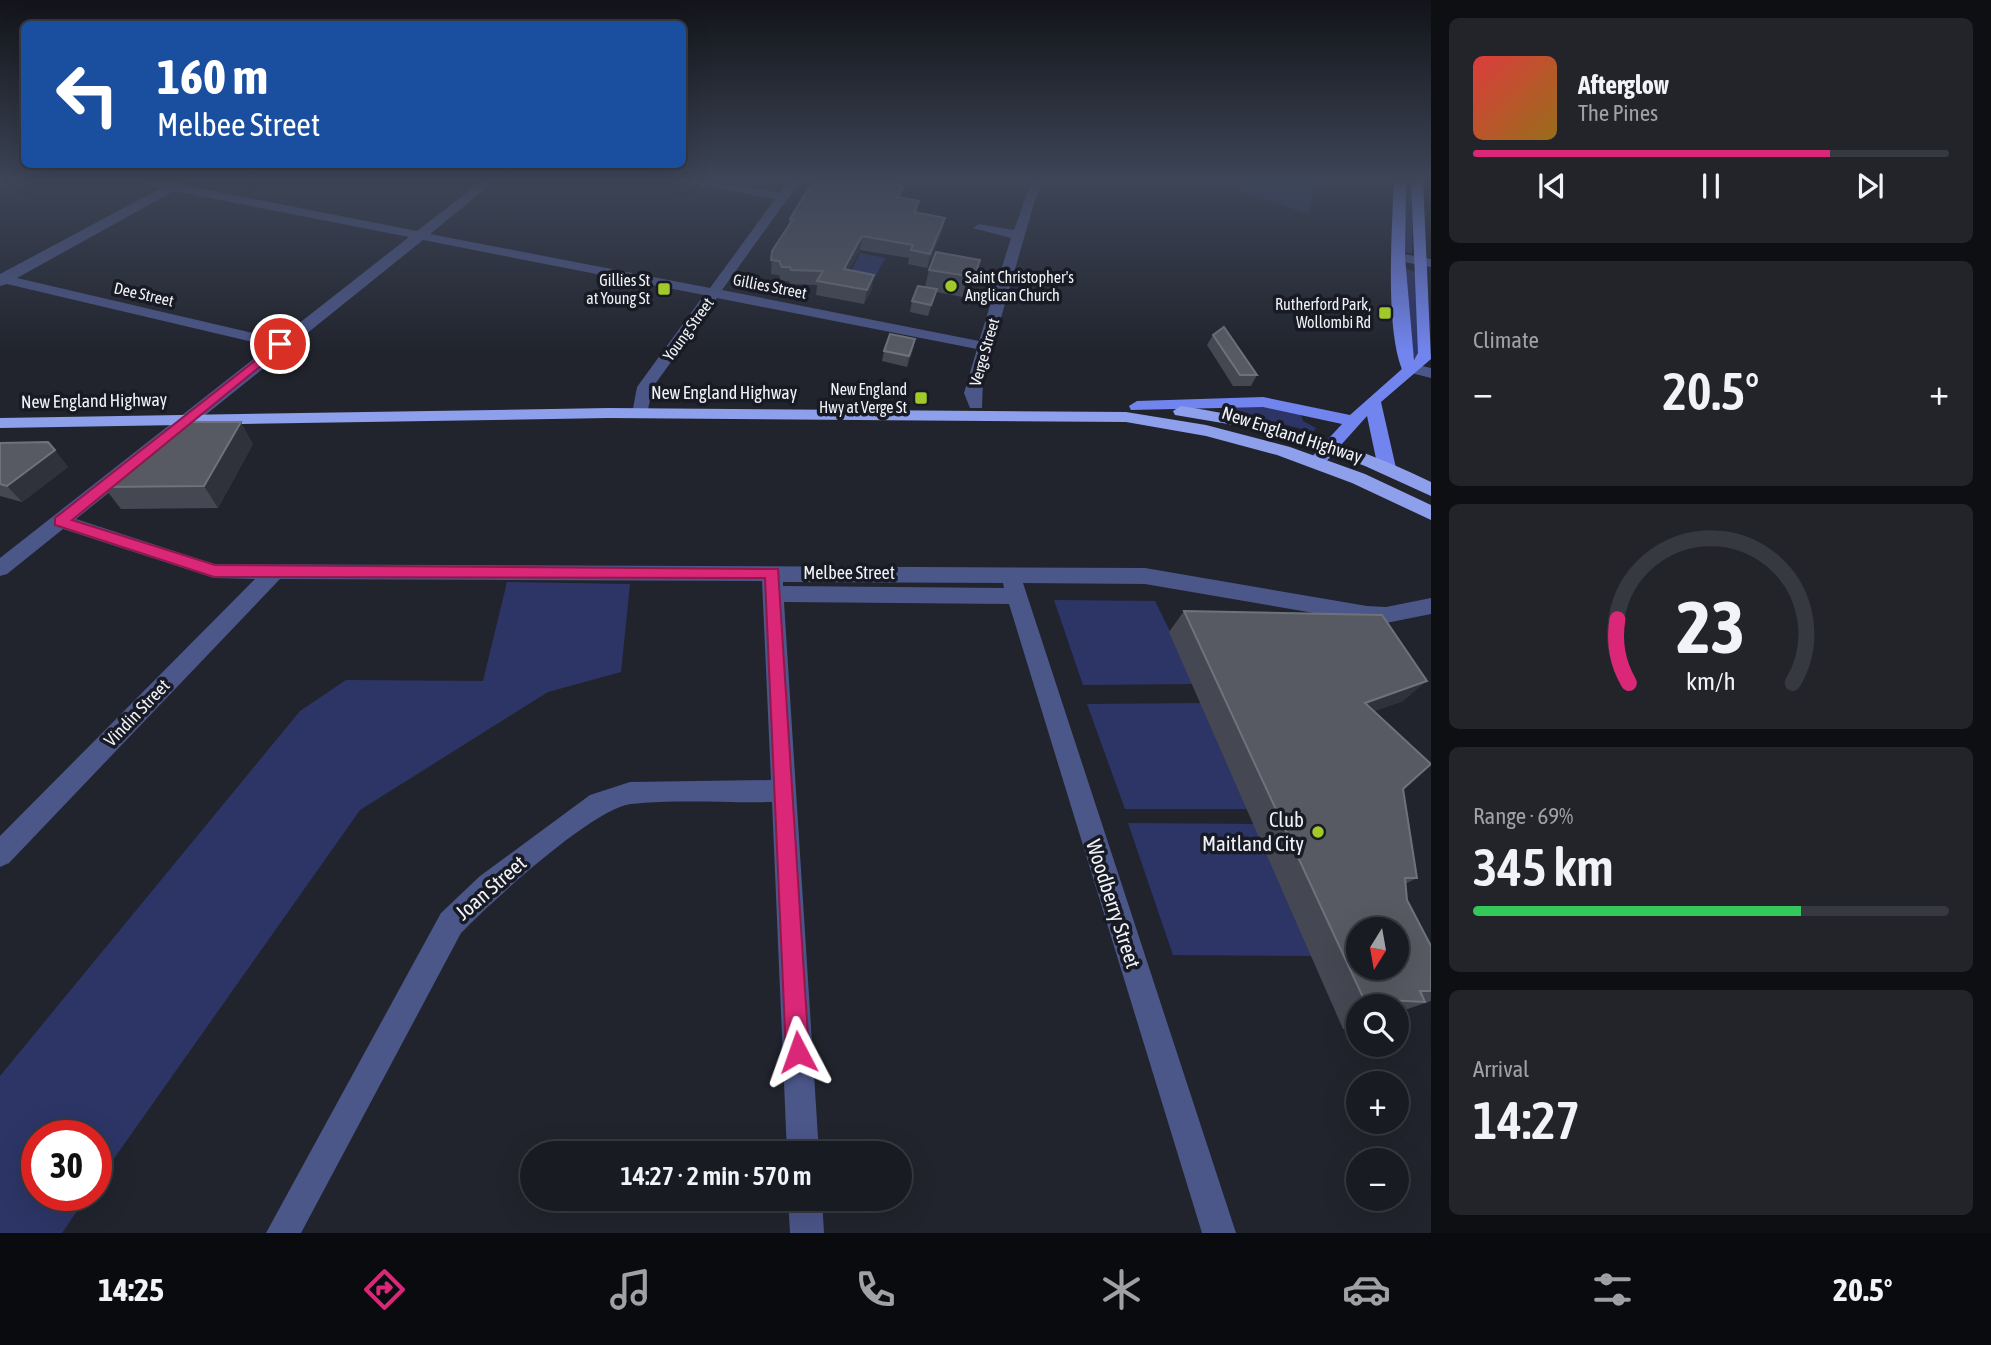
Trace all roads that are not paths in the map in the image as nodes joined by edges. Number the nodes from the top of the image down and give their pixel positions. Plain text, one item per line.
1 (80, 238) edge
2 (418, 238) edge
3 (428, 238) edge
4 (754, 238) edge
5 (1017, 238) edge
6 (1398, 238) edge
7 (1423, 238) edge
8 (1398, 257) junction
9 (1425, 262) edge
10 (2, 280) edge
11 (714, 293) junction
12 (280, 344) junction
13 (984, 346) junction
14 (1409, 368) junction
15 (1431, 373) edge
16 (1372, 401) junction
17 (976, 404) junction
18 (1137, 406) junction
19 (202, 408) junction
20 (640, 408) junction
21 (0, 412) edge
22 (187, 421) junction
23 (1354, 421) junction
24 (0, 423) edge
25 (1331, 445) junction
26 (1317, 461) junction
27 (1387, 468) junction
28 (1431, 490) edge
29 (1431, 513) edge
30 (60, 521) junction
31 (0, 569) edge
32 (274, 572) junction
33 (773, 583) junction
34 (1013, 585) junction
35 (1431, 606) edge
36 (782, 791) junction
37 (0, 854) edge
38 (802, 1141) edge
39 (806, 1211) edge
40 (284, 1233) edge
41 (807, 1233) edge
42 (1219, 1233) edge

1 - 10 street
2 - 12 street
3 - 11 street, Gillies Street
4 - 11 street, Young Street
5 - 13 street, Verge Street
6 - 8 main road
7 - 9 main road
8 - 9 street
8 - 14 main road
9 - 14 main road
10 - 12 street, Dee Street
11 - 13 street, Gillies Street
11 - 20 street, Young Street
12 - 19 street
13 - 17 street, Verge Street
14 - 15 street
14 - 16 main road
16 - 23 main road
16 - 27 main road
17 - 18 highway, New England Highway
17 - 20 highway, New England Highway
18 - 23 main road
18 - 25 highway, New England Highway
19 - 20 highway, New England Highway
19 - 21 highway, New England Highway
19 - 22 street
20 - 22 highway, New England Highway
20 - 26 highway, New England Highway
22 - 24 highway, New England Highway
22 - 30 street
23 - 25 main road
25 - 26 main road
25 - 27 highway, New England Highway
26 - 29 highway, New England Highway
27 - 28 highway, New England Highway
30 - 31 street
30 - 32 street, Melbee Street
32 - 33 street, Melbee Street
32 - 37 street, Vindin Street
33 - 34 street, Melbee Street
33 - 36 street
34 - 35 street, Melbee Street
34 - 42 street, Woodberry Street
36 - 38 street
36 - 40 street, Joan Street
39 - 41 street

